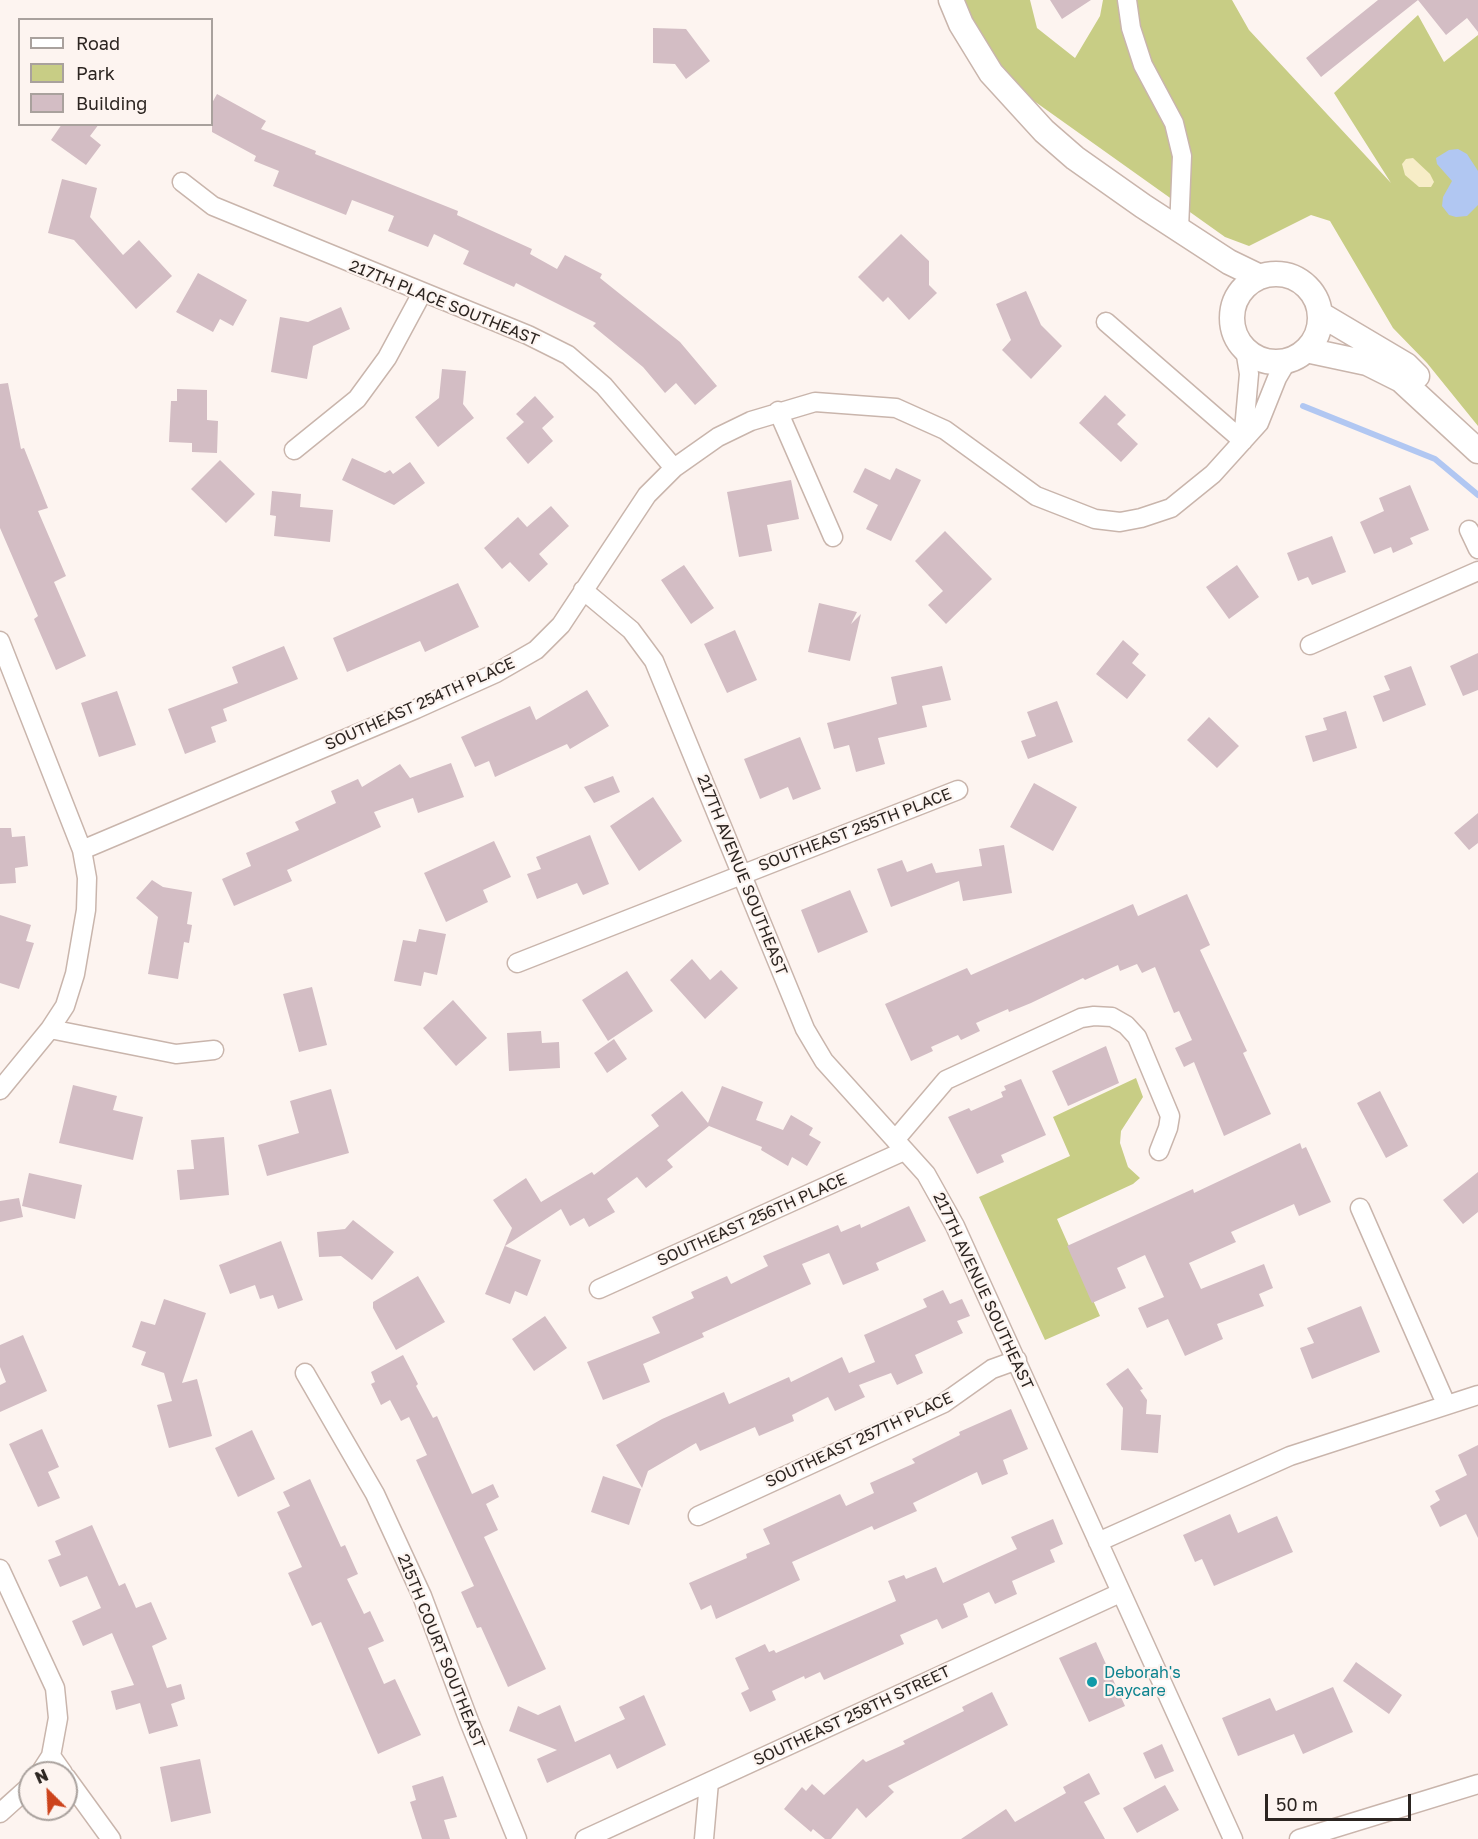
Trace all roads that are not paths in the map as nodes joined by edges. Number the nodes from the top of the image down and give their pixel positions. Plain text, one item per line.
1 (951, 0) edge
2 (1127, 0) edge
3 (182, 183) dead end
4 (1186, 234) junction
5 (1260, 277) junction
6 (422, 293) junction
7 (1236, 301) junction
8 (1320, 314) junction
9 (1106, 322) dead end
10 (1245, 348) junction
11 (1297, 356) junction
12 (778, 411) junction
13 (1458, 431) junction
14 (1243, 441) junction
15 (294, 450) dead end
16 (1478, 451) edge
17 (674, 468) junction
18 (1469, 530) dead end
19 (833, 537) dead end
20 (1478, 549) edge
21 (1478, 571) edge
22 (583, 590) junction
23 (0, 640) edge
24 (1310, 645) dead end
25 (958, 790) dead end
26 (82, 850) junction
27 (741, 875) junction
28 (517, 963) dead end
29 (50, 1029) junction
30 (214, 1050) dead end
31 (0, 1090) edge
32 (899, 1145) junction
33 (1159, 1151) dead end
34 (1360, 1208) dead end
35 (599, 1289) dead end
36 (1017, 1360) junction
37 (305, 1373) dead end
38 (1478, 1395) edge
39 (1446, 1404) junction
40 (698, 1516) dead end
41 (1098, 1542) junction
42 (0, 1569) edge
43 (1120, 1593) junction
44 (51, 1756) junction
45 (48, 1761) edge
46 (55, 1761) edge
47 (709, 1782) junction
48 (1478, 1784) edge
49 (78, 1794) edge
50 (18, 1797) edge
51 (0, 1813) edge
52 (111, 1839) edge
53 (518, 1839) edge
54 (585, 1839) edge
55 (704, 1839) edge
56 (1233, 1839) edge
57 (1299, 1839) edge

1 - 4 street
2 - 4 street
3 - 6 street, 217TH PLACE SOUTHEAST
4 - 5 street
4 - 7 street
5 - 7 street
5 - 8 street
6 - 15 street
6 - 17 street, 217TH PLACE SOUTHEAST
7 - 10 street
8 - 11 street
8 - 13 street
9 - 14 street
10 - 11 street
10 - 14 street
11 - 13 street
11 - 14 street, SOUTHEAST 254TH PLACE
12 - 14 street, SOUTHEAST 254TH PLACE
12 - 17 street, SOUTHEAST 254TH PLACE
12 - 19 street
13 - 16 street
17 - 22 street, SOUTHEAST 254TH PLACE
18 - 20 street
21 - 24 street
22 - 26 street, SOUTHEAST 254TH PLACE
22 - 27 street, 217TH AVENUE SOUTHEAST
23 - 26 street
25 - 27 street, SOUTHEAST 255TH PLACE
26 - 29 street
27 - 28 street, SOUTHEAST 255TH PLACE
27 - 32 street, 217TH AVENUE SOUTHEAST
29 - 30 street
29 - 31 street
32 - 33 street, SOUTHEAST 256TH PLACE
32 - 35 street, SOUTHEAST 256TH PLACE
32 - 36 street, 217TH AVENUE SOUTHEAST
34 - 39 street
36 - 40 street, SOUTHEAST 257TH PLACE
36 - 41 street, 217TH AVENUE SOUTHEAST
37 - 53 street, 215TH COURT SOUTHEAST
38 - 39 street
39 - 41 street
41 - 43 street, 217TH AVENUE SOUTHEAST
42 - 44 street
43 - 47 street, SOUTHEAST 258TH STREET
43 - 56 street, 217TH AVENUE SOUTHEAST
44 - 45 street
44 - 46 street
47 - 54 street, SOUTHEAST 258TH STREET
47 - 55 street
48 - 57 street
49 - 52 street
50 - 51 street

